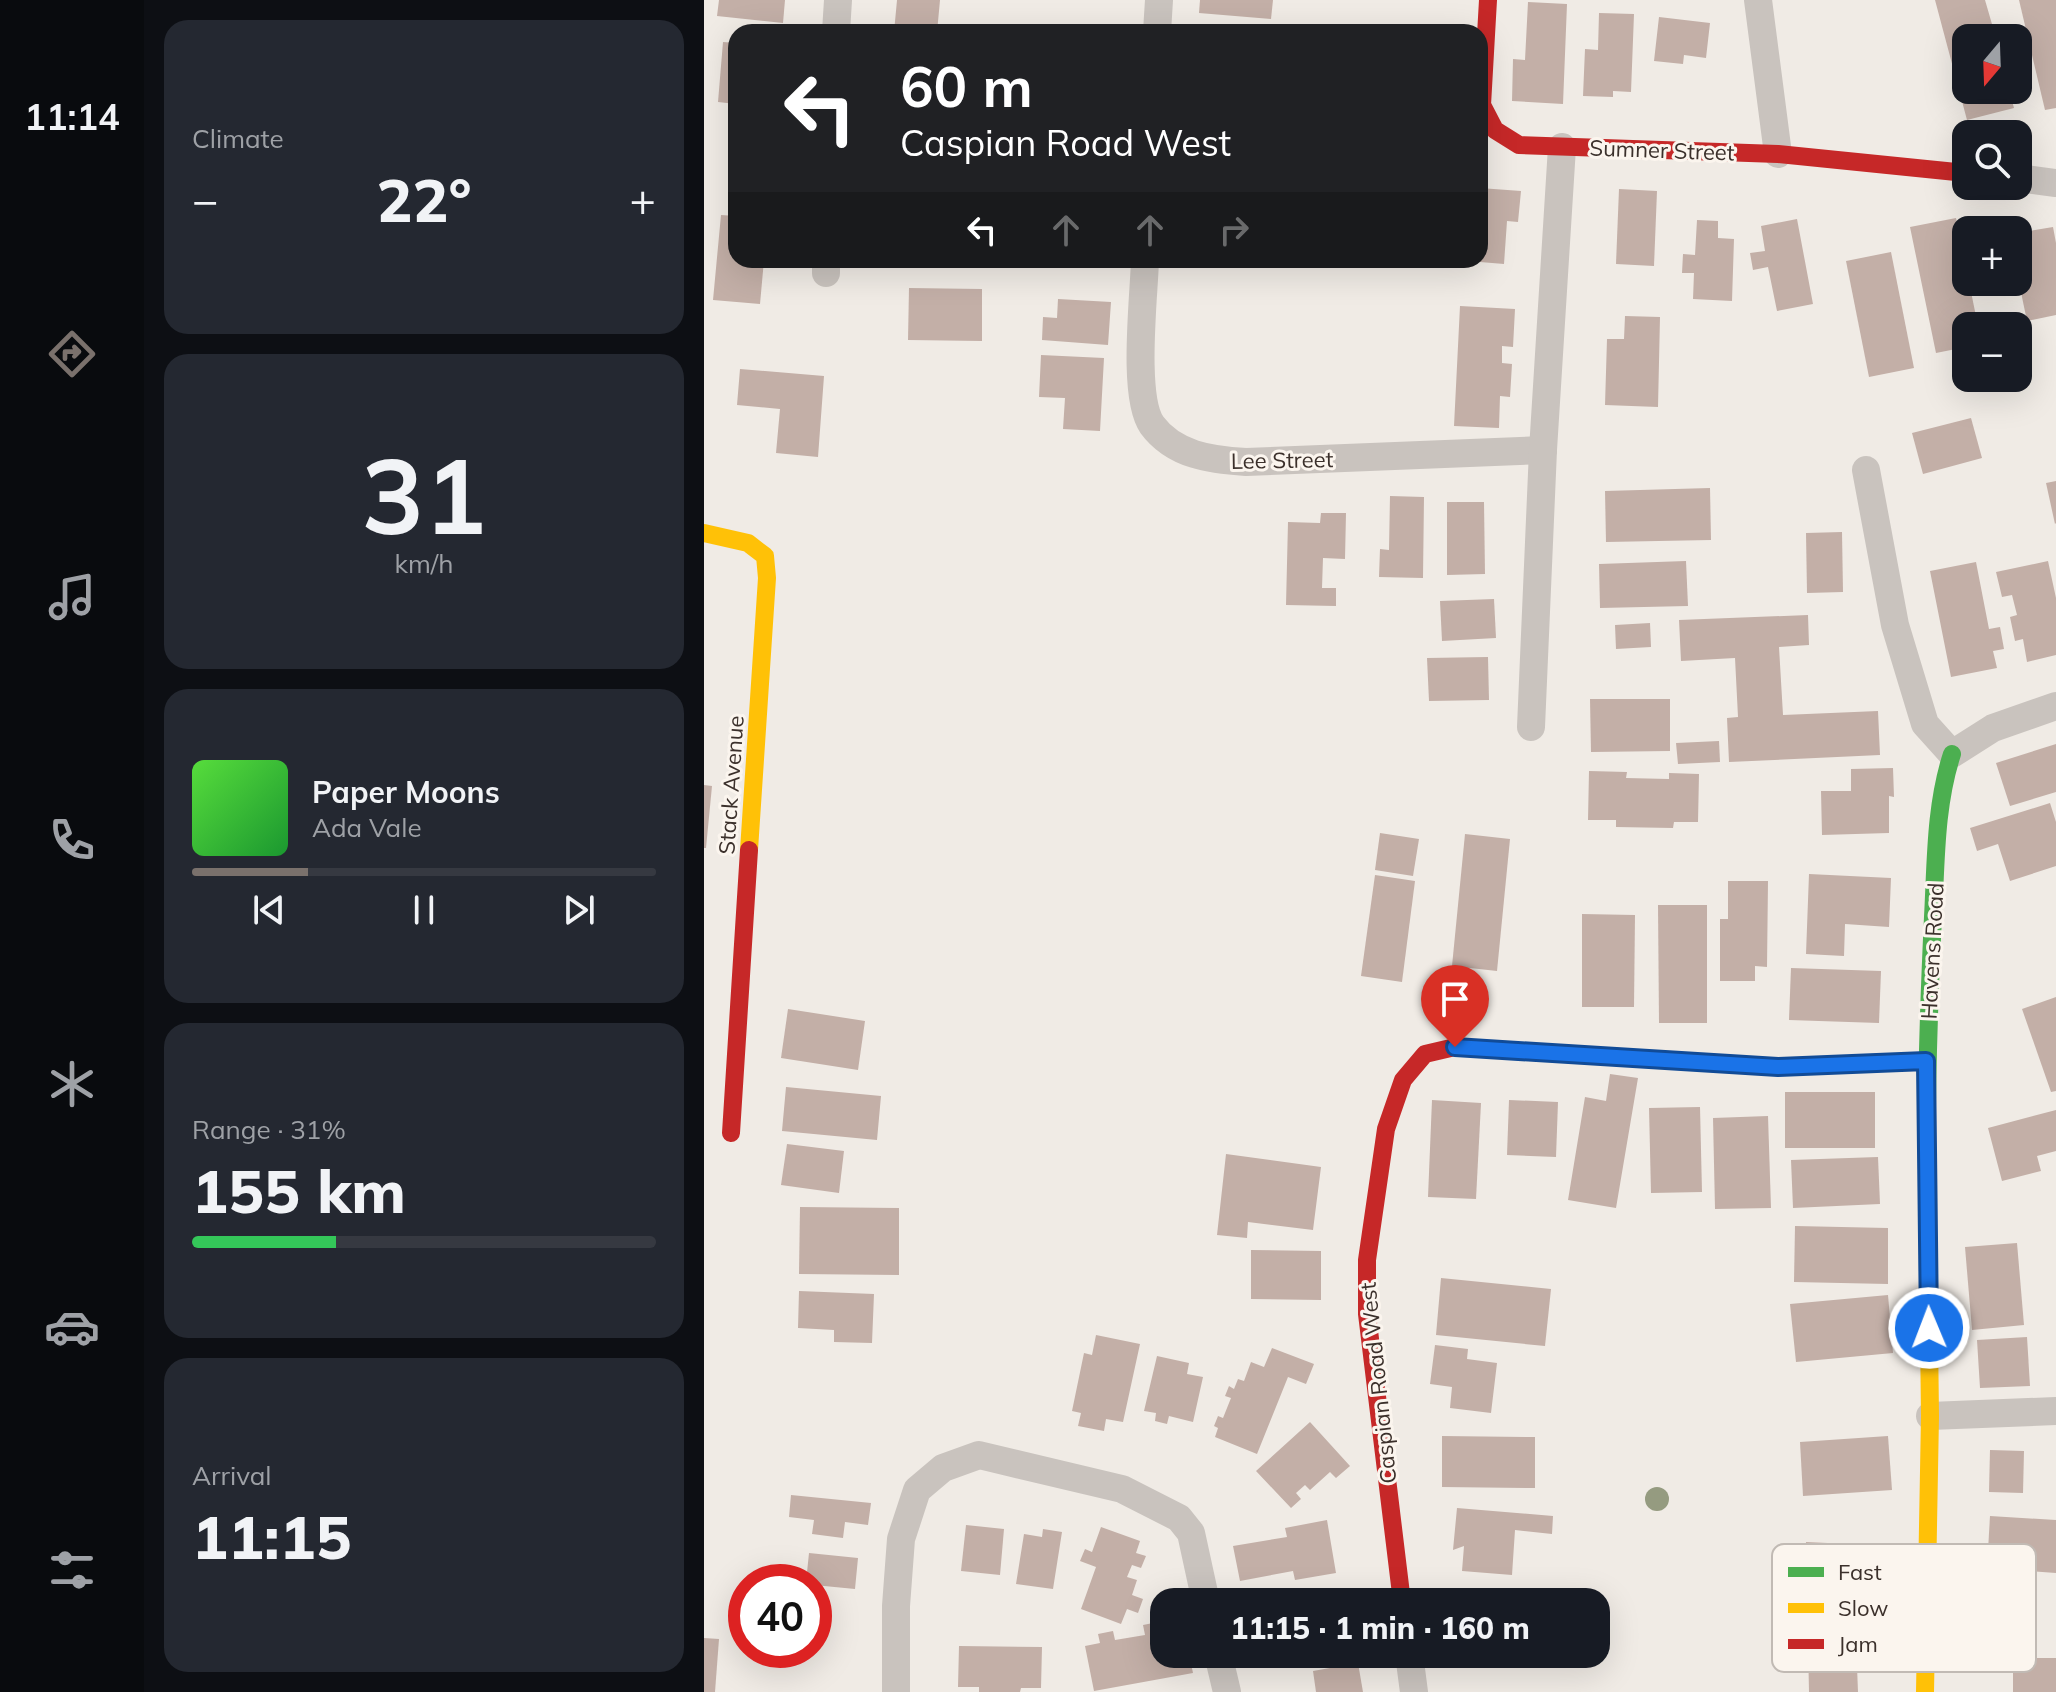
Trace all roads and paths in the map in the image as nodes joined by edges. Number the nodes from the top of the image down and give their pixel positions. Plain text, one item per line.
1 (838, 0) edge
2 (1159, 0) edge
3 (1488, 0) edge
4 (1758, 0) edge
5 (836, 24) edge
6 (1158, 24) edge
7 (1487, 24) edge
8 (1488, 120) edge
9 (1562, 147) junction
10 (1778, 154) junction
11 (1952, 172) edge
12 (2032, 180) edge
13 (2056, 183) edge
14 (1145, 268) edge
15 (1543, 450) junction
16 (1866, 470) dead end
17 (704, 533) edge
18 (2056, 706) edge
19 (1531, 727) dead end
20 (1952, 754) junction
21 (1926, 1061) junction
22 (731, 1133) dead end
23 (2056, 1411) edge
24 (1930, 1416) junction
25 (1928, 1544) edge
26 (1203, 1588) edge
27 (1400, 1588) edge
28 (1221, 1668) edge
29 (1411, 1668) edge
30 (1925, 1672) edge
31 (896, 1692) edge
32 (1227, 1692) edge
33 (1414, 1692) edge
34 (1925, 1692) edge

1 - 5 street
2 - 6 street
3 - 7 street, Sumner Street
4 - 10 street
8 - 9 street, Sumner Street
9 - 10 street, Sumner Street
9 - 15 street
10 - 11 street, Sumner Street
12 - 13 street
14 - 15 street, Lee Street
15 - 19 street
16 - 20 street
17 - 22 street, Stack Avenue
18 - 20 street
20 - 21 street, Havens Road
21 - 24 street, Havens Road
21 - 27 street, Caspian Road West
23 - 24 street
24 - 25 street, Havens Road
26 - 31 street
28 - 32 street
29 - 33 street
30 - 34 street, Havens Road

